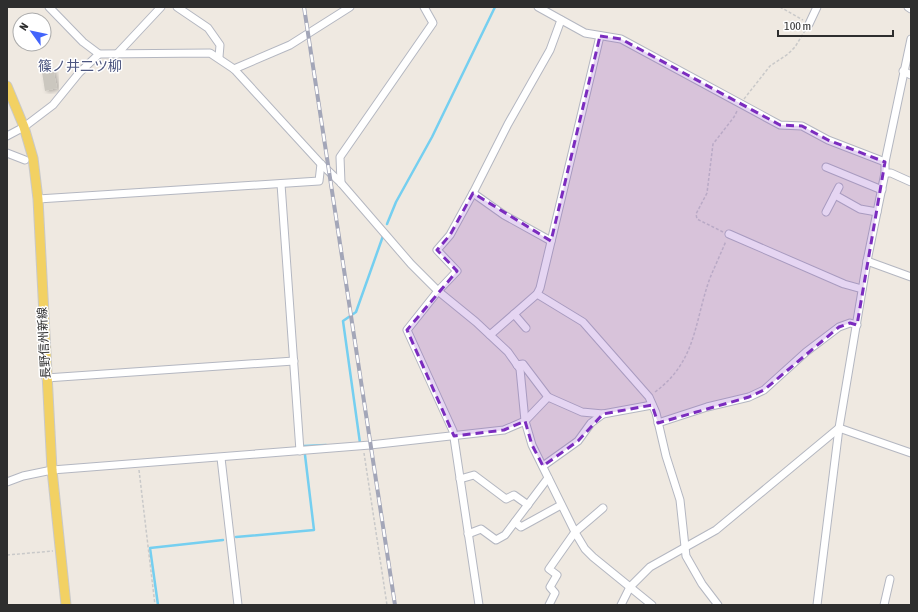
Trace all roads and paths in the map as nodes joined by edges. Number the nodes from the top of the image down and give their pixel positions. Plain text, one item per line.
1 (49, 7) edge
2 (161, 7) edge
3 (178, 7) edge
4 (350, 7) edge
5 (424, 7) edge
6 (538, 7) edge
7 (780, 7) edge
8 (817, 7) edge
9 (908, 7) edge
10 (911, 9) edge
11 (561, 20) junction
12 (809, 24) junction
13 (600, 36) junction
14 (911, 39) edge
15 (99, 54) junction
16 (117, 54) junction
17 (219, 57) junction
18 (234, 68) junction
19 (903, 71) junction
20 (911, 75) edge
21 (7, 86) edge
22 (740, 103) junction
23 (24, 127) junction
24 (7, 136) edge
25 (7, 153) edge
26 (25, 160) dead end
27 (885, 162) junction
28 (321, 164) junction
29 (826, 167) dead end
30 (885, 173) junction
31 (911, 182) edge
32 (341, 183) junction
33 (281, 184) junction
34 (840, 187) dead end
35 (882, 190) junction
36 (473, 193) junction
37 (835, 195) junction
38 (38, 199) junction
39 (826, 212) dead end
40 (877, 212) junction
41 (729, 234) junction
42 (551, 241) junction
43 (868, 261) junction
44 (911, 277) edge
45 (862, 289) junction
46 (438, 291) junction
47 (537, 294) junction
48 (514, 314) junction
49 (857, 325) junction
50 (526, 328) dead end
51 (490, 336) junction
52 (294, 361) junction
53 (517, 365) junction
54 (46, 378) junction
55 (548, 396) junction
56 (649, 397) junction
57 (652, 404) junction
58 (603, 414) junction
59 (525, 421) junction
60 (658, 423) junction
61 (839, 428) junction
62 (454, 436) junction
63 (363, 445) junction
64 (300, 451) junction
65 (911, 453) edge
66 (221, 458) junction
67 (138, 464) junction
68 (543, 466) junction
69 (52, 470) junction
70 (548, 478) junction
71 (460, 479) junction
72 (7, 482) edge
73 (561, 505) junction
74 (528, 506) junction
75 (603, 508) dead end
76 (515, 522) junction
77 (575, 532) junction
78 (468, 534) junction
79 (686, 546) junction
80 (59, 551) junction
81 (7, 555) edge
82 (890, 579) dead end
83 (630, 587) junction
84 (66, 605) edge
85 (156, 605) edge
86 (238, 605) edge
87 (387, 605) edge
88 (479, 605) edge
89 (549, 605) edge
90 (621, 605) edge
91 (652, 605) edge
92 (718, 605) edge
93 (817, 605) edge
94 (884, 605) edge

1 - 15 street
2 - 16 street
3 - 17 street
4 - 18 street
5 - 32 street
6 - 11 street
7 - 12 path
8 - 12 street
9 - 10 street
11 - 13 street
11 - 36 street
12 - 22 path
13 - 22 street
13 - 42 street
14 - 19 street
15 - 16 street
15 - 23 street
16 - 17 street
17 - 18 street
18 - 28 street
19 - 20 street
19 - 27 street
21 - 23 main road, 長野信州新線
22 - 27 street
22 - 41 path
23 - 24 street
23 - 38 main road, 長野信州新線
25 - 26 street
27 - 30 street
28 - 32 street
28 - 33 street
29 - 35 street
30 - 31 street
30 - 35 street
32 - 46 street
33 - 38 street
33 - 52 street
34 - 37 street
35 - 40 street
36 - 42 street
36 - 46 street
37 - 39 street
37 - 40 street
38 - 54 main road, 長野信州新線
40 - 43 street
41 - 45 street
41 - 56 path
42 - 47 street
43 - 44 street
43 - 45 street
45 - 49 street
46 - 51 street
46 - 62 street
47 - 48 street
47 - 56 street
48 - 50 street
48 - 51 street
49 - 60 street
49 - 61 street
51 - 53 street
52 - 54 street
52 - 64 street
53 - 55 street
53 - 59 street
54 - 69 main road, 長野信州新線
55 - 58 street
55 - 59 street
56 - 57 street
57 - 58 street
57 - 60 street
58 - 68 street
59 - 62 street
59 - 68 street
60 - 79 street
61 - 65 street
61 - 79 street
61 - 93 street
62 - 63 street
62 - 71 street
63 - 64 street
63 - 87 path
64 - 66 street
66 - 67 street
66 - 86 street
67 - 69 street
67 - 85 path
68 - 70 street
69 - 72 street
69 - 80 main road, 長野信州新線
70 - 73 street
70 - 74 street
71 - 74 street
71 - 78 street
73 - 76 street
73 - 77 street
74 - 76 street
75 - 77 street
76 - 78 street
77 - 83 street
77 - 89 street
78 - 88 street
79 - 83 street
79 - 92 street
80 - 81 path
80 - 84 main road, 長野信州新線
82 - 94 street
83 - 90 street
83 - 91 street

